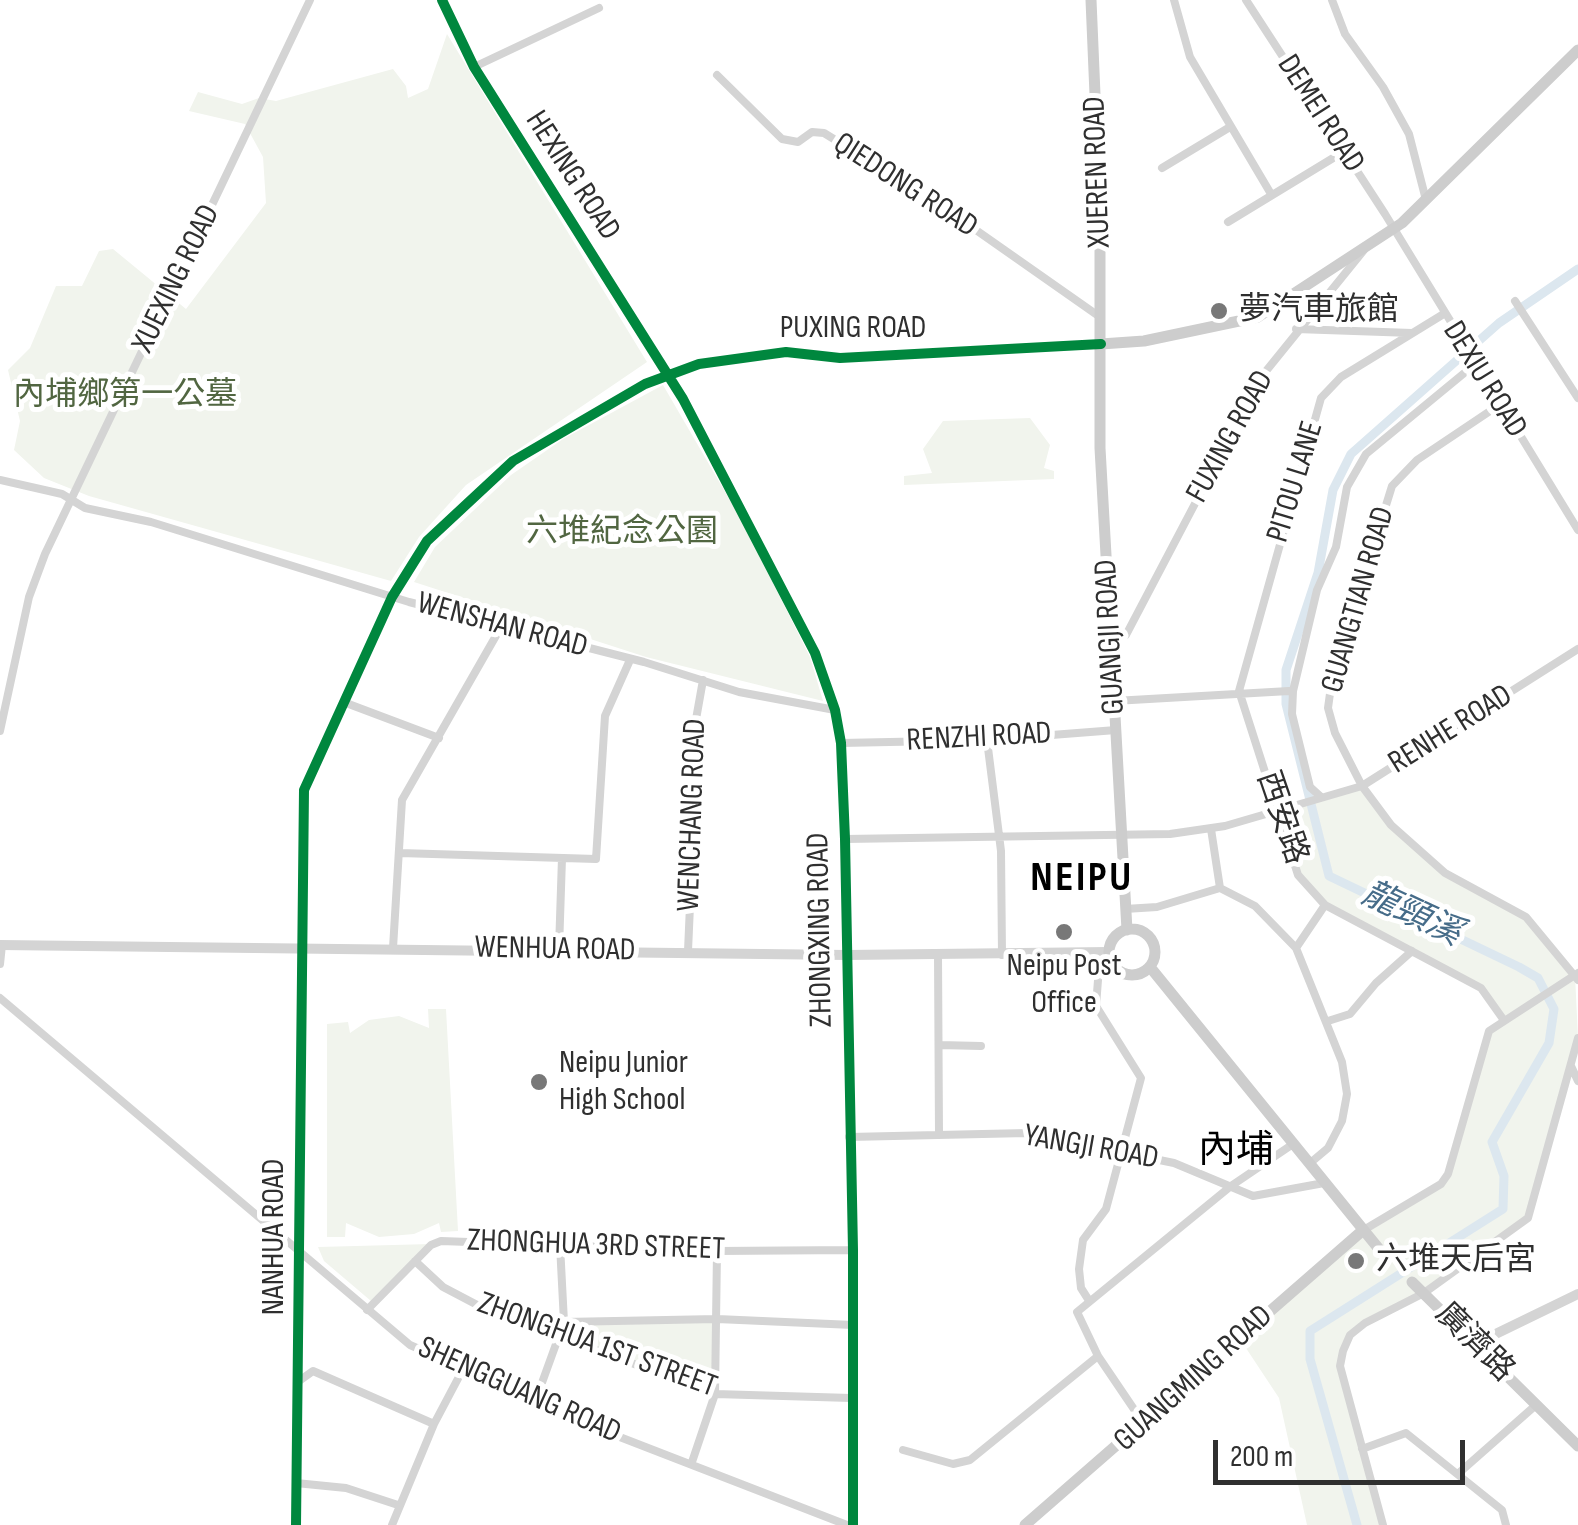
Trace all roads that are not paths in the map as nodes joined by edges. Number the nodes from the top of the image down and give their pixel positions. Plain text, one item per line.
1 (310, 0) edge
2 (442, 0) edge
3 (1092, 0) edge
4 (1174, 0) edge
5 (1246, 0) edge
6 (1332, 0) edge
7 (600, 8) dead end
8 (1578, 50) edge
9 (474, 68) junction
10 (717, 75) dead end
11 (1230, 127) junction
12 (1343, 152) junction
13 (1162, 168) dead end
14 (1271, 194) junction
15 (1426, 200) junction
16 (1228, 222) dead end
17 (1393, 228) junction
18 (1369, 242) junction
19 (1516, 300) dead end
20 (1442, 315) junction
21 (1100, 317) junction
22 (1296, 328) junction
23 (1412, 333) junction
24 (1101, 344) junction
25 (1472, 362) junction
26 (668, 374) junction
27 (1578, 398) edge
28 (1498, 405) junction
29 (0, 480) edge
30 (70, 499) junction
31 (1578, 530) edge
32 (392, 597) junction
33 (501, 627) junction
34 (1111, 640) junction
35 (1578, 650) edge
36 (630, 660) junction
37 (703, 680) junction
38 (1239, 691) junction
39 (1290, 691) dead end
40 (1114, 700) junction
41 (346, 703) junction
42 (835, 710) junction
43 (1116, 730) junction
44 (0, 731) edge
45 (439, 738) junction
46 (988, 740) junction
47 (841, 743) junction
48 (1362, 786) junction
49 (1320, 798) junction
50 (1278, 810) junction
51 (1211, 829) junction
52 (996, 833) junction
53 (1120, 834) junction
54 (845, 839) junction
55 (400, 853) junction
56 (562, 858) junction
57 (1220, 888) junction
58 (1325, 905) junction
59 (1125, 909) junction
60 (1127, 930) junction
61 (1, 945) edge
62 (303, 948) junction
63 (393, 948) junction
64 (1296, 948) junction
65 (559, 949) junction
66 (688, 951) junction
67 (1412, 951) junction
68 (1104, 953) junction
69 (847, 955) junction
70 (938, 955) junction
71 (1002, 956) junction
72 (0, 964) edge
73 (1150, 966) junction
74 (1577, 976) edge
75 (0, 998) edge
76 (1502, 1019) junction
77 (1328, 1021) junction
78 (1578, 1038) edge
79 (938, 1045) junction
80 (981, 1046) dead end
81 (1571, 1066) junction
82 (1578, 1081) edge
83 (939, 1135) junction
84 (849, 1137) junction
85 (1293, 1144) junction
86 (1123, 1150) junction
87 (1310, 1164) junction
88 (1324, 1182) junction
89 (1231, 1186) junction
90 (1362, 1231) junction
91 (560, 1245) junction
92 (854, 1250) junction
93 (1379, 1250) dead end
94 (717, 1251) junction
95 (302, 1257) junction
96 (415, 1261) junction
97 (1412, 1282) dead end
98 (1424, 1293) junction
99 (1578, 1294) edge
100 (1088, 1299) junction
101 (368, 1310) junction
102 (717, 1318) junction
103 (564, 1322) junction
104 (853, 1325) junction
105 (560, 1338) junction
106 (1475, 1344) junction
107 (1098, 1356) junction
108 (462, 1372) junction
109 (299, 1381) junction
110 (714, 1394) junction
111 (852, 1398) junction
112 (535, 1402) junction
113 (1536, 1405) junction
114 (434, 1424) junction
115 (1144, 1424) junction
116 (1578, 1446) edge
117 (1362, 1449) junction
118 (904, 1450) dead end
119 (692, 1462) junction
120 (1460, 1472) junction
121 (296, 1483) junction
122 (398, 1505) junction
123 (296, 1525) edge
124 (392, 1525) edge
125 (850, 1525) edge
126 (1025, 1525) edge
127 (1383, 1525) edge
128 (1506, 1525) edge

1 - 30 street, XUEXING ROAD
2 - 9 street, HEXING ROAD
3 - 21 main road, XUEREN ROAD
4 - 11 street
5 - 12 street, DEMEI ROAD
6 - 15 street
7 - 9 street
8 - 15 main road
9 - 26 street, HEXING ROAD
10 - 21 street, QIEDONG ROAD
11 - 13 street
11 - 14 street
12 - 14 street
12 - 17 street, DEMEI ROAD
14 - 16 street
15 - 17 main road
17 - 18 main road
17 - 20 street, DEXIU ROAD
18 - 22 street, FUXING ROAD
18 - 24 main road
19 - 27 street
20 - 23 street, PITOU LANE
20 - 25 street, DEXIU ROAD
21 - 24 main road, XUEREN ROAD
22 - 23 street
22 - 34 street, FUXING ROAD
23 - 38 street, PITOU LANE
24 - 26 street, PUXING ROAD
24 - 34 main road, GUANGJI ROAD
25 - 28 street, DEXIU ROAD
25 - 49 street
26 - 32 street, PUXING ROAD
26 - 42 street, ZHONGXING ROAD
28 - 31 street, DEXIU ROAD
28 - 48 street, GUANGTIAN ROAD
29 - 30 street, WENSHAN ROAD
30 - 32 street, WENSHAN ROAD
30 - 44 street, XUEXING ROAD
32 - 33 street, WENSHAN ROAD
32 - 41 street, PUXING ROAD
33 - 36 street, WENSHAN ROAD
33 - 45 street
34 - 40 main road, GUANGJI ROAD
35 - 48 street, RENHE ROAD
36 - 37 street, WENSHAN ROAD
36 - 56 street
37 - 42 street, WENSHAN ROAD
37 - 66 street, WENCHANG ROAD
38 - 39 street
38 - 40 street
38 - 50 street, 西安路
40 - 43 main road, GUANGJI ROAD
41 - 45 street
41 - 62 street, NANHUA ROAD
42 - 47 street, ZHONGXING ROAD
43 - 46 street, RENZHI ROAD
43 - 53 main road, GUANGJI ROAD
45 - 55 street
46 - 47 street, RENZHI ROAD
46 - 52 street
47 - 54 street, ZHONGXING ROAD
48 - 49 street, RENHE ROAD
48 - 74 street, GUANGTIAN ROAD
49 - 50 street, RENHE ROAD
50 - 51 street
50 - 58 street, 西安路
51 - 53 street
51 - 57 street
52 - 53 street
52 - 54 street
52 - 71 street
53 - 59 main road, GUANGJI ROAD
54 - 69 street, ZHONGXING ROAD
55 - 56 street
55 - 63 street
56 - 65 street
57 - 59 street
57 - 64 street
58 - 64 street
58 - 67 street, 西安路
59 - 60 main road, GUANGJI ROAD
60 - 68 main road
60 - 73 main road
61 - 62 street, WENHUA ROAD
61 - 72 street
62 - 63 street, WENHUA ROAD
62 - 95 street, NANHUA ROAD
63 - 65 street, WENHUA ROAD
64 - 77 street
65 - 66 street, WENHUA ROAD
66 - 69 street, WENHUA ROAD
67 - 76 street, 西安路
67 - 77 street
68 - 71 street, WENHUA ROAD
68 - 73 main road
68 - 86 street
69 - 70 street, WENHUA ROAD
69 - 84 street, ZHONGXING ROAD
70 - 71 street, WENHUA ROAD
70 - 79 street
73 - 85 main road
74 - 76 street
75 - 95 street, SHENGGUANG ROAD
76 - 90 street
77 - 87 street
78 - 81 street
79 - 80 street
79 - 83 street
81 - 82 street
81 - 98 street
83 - 84 street, YANGJI ROAD
83 - 86 street, YANGJI ROAD
84 - 92 street, ZHONGXING ROAD
85 - 87 main road
85 - 89 street
86 - 89 street, YANGJI ROAD
86 - 100 street
87 - 88 main road
88 - 89 street, YANGJI ROAD
88 - 90 main road
89 - 100 street
90 - 93 main road
90 - 115 main road, GUANGMING ROAD
91 - 94 street, ZHONGHUA 3RD STREET
91 - 96 street, ZHONGHUA 3RD STREET
91 - 103 street
92 - 94 street, ZHONGHUA 3RD STREET
92 - 104 street, ZHONGXING ROAD
94 - 102 street
95 - 101 street, SHENGGUANG ROAD
95 - 109 street, NANHUA ROAD
96 - 101 street, ZHONGHUA 3RD STREET
96 - 105 street, ZHONGHUA 1ST STREET
97 - 98 main road, 廣濟路
98 - 106 main road, 廣濟路
98 - 117 street
99 - 106 street
100 - 107 street
101 - 108 street, SHENGGUANG ROAD
102 - 103 street
102 - 104 street
102 - 110 street
103 - 105 street
104 - 111 street, ZHONGXING ROAD
105 - 110 street, ZHONGHUA 1ST STREET
105 - 112 street
106 - 113 main road, 廣濟路
107 - 115 street
107 - 118 street
108 - 112 street, SHENGGUANG ROAD
108 - 114 street
109 - 114 street
109 - 121 street, NANHUA ROAD
110 - 111 street, ZHONGHUA 1ST STREET
110 - 119 street
111 - 125 street, ZHONGXING ROAD
112 - 119 street, SHENGGUANG ROAD
113 - 116 main road, 廣濟路
113 - 120 street
114 - 122 street
115 - 126 main road, GUANGMING ROAD
117 - 120 street
117 - 127 street
119 - 125 street, SHENGGUANG ROAD
120 - 128 street
121 - 122 street
121 - 123 street, NANHUA ROAD
122 - 124 street

